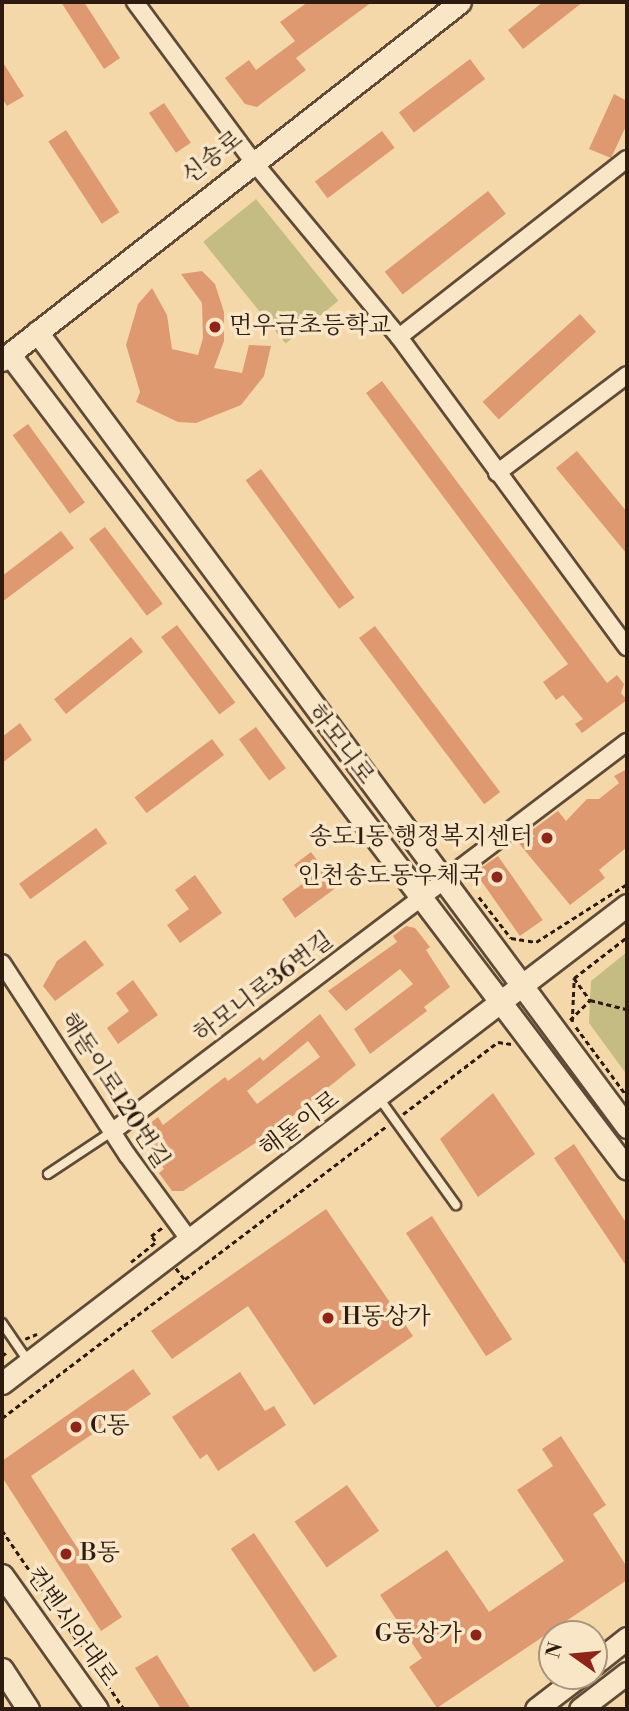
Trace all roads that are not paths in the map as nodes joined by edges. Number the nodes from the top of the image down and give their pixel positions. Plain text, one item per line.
1 (135, 2) edge
2 (460, 2) edge
3 (627, 159) edge
4 (252, 160) junction
5 (37, 332) junction
6 (399, 337) junction
7 (6, 357) edge
8 (627, 375) edge
9 (497, 473) junction
10 (627, 647) edge
11 (627, 742) edge
12 (443, 882) junction
13 (423, 897) junction
14 (627, 905) edge
15 (2, 963) edge
16 (523, 987) junction
17 (503, 1003) junction
18 (379, 1098) junction
19 (627, 1127) edge
20 (113, 1131) junction
21 (627, 1169) edge
22 (48, 1174) dead end
23 (456, 1206) dead end
24 (191, 1242) junction
25 (2, 1323) edge
26 (30, 1363) junction
27 (2, 1383) edge
28 (2, 1574) edge
29 (627, 1638) edge
30 (608, 1653) edge
31 (2, 1669) edge
32 (627, 1673) edge
33 (561, 1690) edge
34 (28, 1709) edge
35 (97, 1709) edge
36 (536, 1709) edge
37 (580, 1709) edge

1 - 4 street
2 - 4 street, 신송로
3 - 6 street
4 - 5 street, 신송로
4 - 6 street
5 - 7 street, 신송로
5 - 12 street, 하모니로
6 - 9 street
7 - 13 street, 하모니로
8 - 9 street
9 - 10 street
11 - 12 street, 하모니로36번길
12 - 13 street, 하모니로36번길
12 - 16 street, 하모니로
13 - 17 street, 하모니로
13 - 20 street, 하모니로36번길
14 - 16 street, 해돋이로
15 - 20 street, 해돋이로120번길
16 - 17 street, 해돋이로
16 - 19 street, 하모니로
17 - 18 street, 해돋이로
17 - 21 street, 하모니로
18 - 23 lane
18 - 24 street, 해돋이로
20 - 22 lane
20 - 24 street, 해돋이로120번길
24 - 26 street, 해돋이로
25 - 26 lane
26 - 27 street, 해돋이로
28 - 35 street, 컨벤시아대로
29 - 30 street
31 - 34 street
32 - 37 street
33 - 36 street

